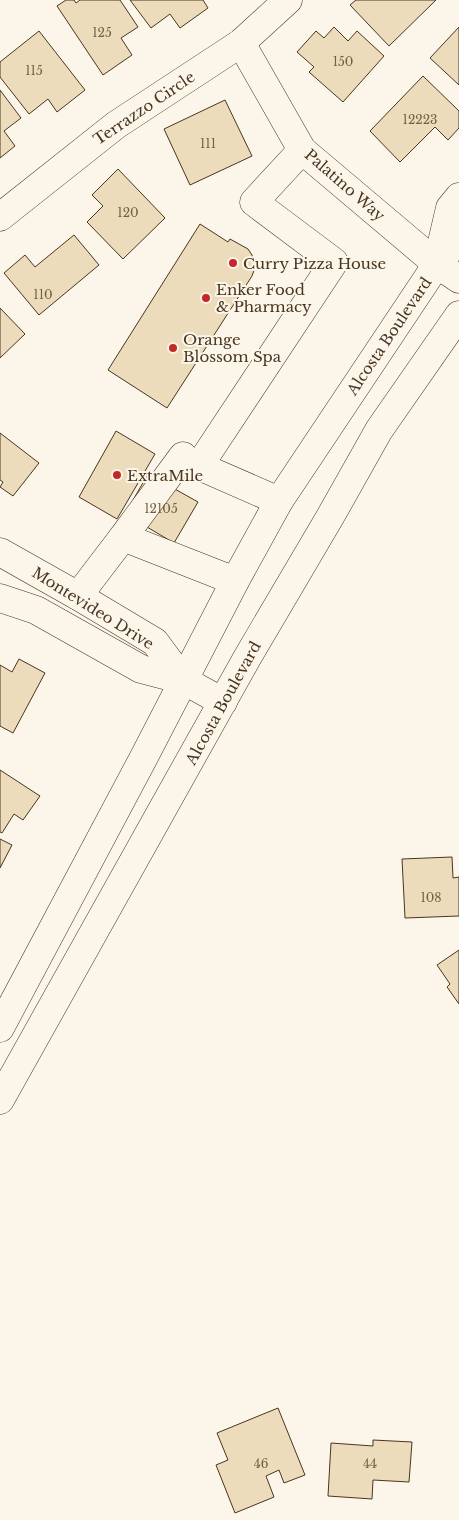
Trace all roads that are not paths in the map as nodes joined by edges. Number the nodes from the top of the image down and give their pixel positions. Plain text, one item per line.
1 (288, 0) edge
2 (241, 43) junction
3 (302, 150) junction
4 (459, 197) edge
5 (0, 217) edge
6 (459, 240) edge
7 (437, 264) junction
8 (459, 280) edge
9 (459, 315) edge
10 (183, 456) dead end
11 (279, 502) junction
12 (123, 537) junction
13 (0, 552) edge
14 (235, 581) junction
15 (78, 596) junction
16 (0, 598) edge
17 (183, 680) junction
18 (223, 702) junction
19 (3, 1020) edge
20 (0, 1100) edge

1 - 2 main road, Terrazzo Circle
2 - 3 main road, Palatino Way
2 - 5 main road, Terrazzo Circle
3 - 7 main road, Palatino Way
3 - 11 main road
4 - 7 main road, Alcosta Boulevard
6 - 7 main road, Alcosta Boulevard
7 - 8 main road, Palatino Way
7 - 11 main road, Alcosta Boulevard
9 - 18 main road, Alcosta Boulevard
10 - 12 main road
11 - 14 main road, Alcosta Boulevard
12 - 14 main road
12 - 15 main road
13 - 15 main road, Montevideo Drive
14 - 17 main road, Alcosta Boulevard
15 - 17 main road, Montevideo Drive
16 - 17 main road, Montevideo Drive
17 - 18 main road
17 - 19 main road, Alcosta Boulevard
18 - 20 main road, Alcosta Boulevard

